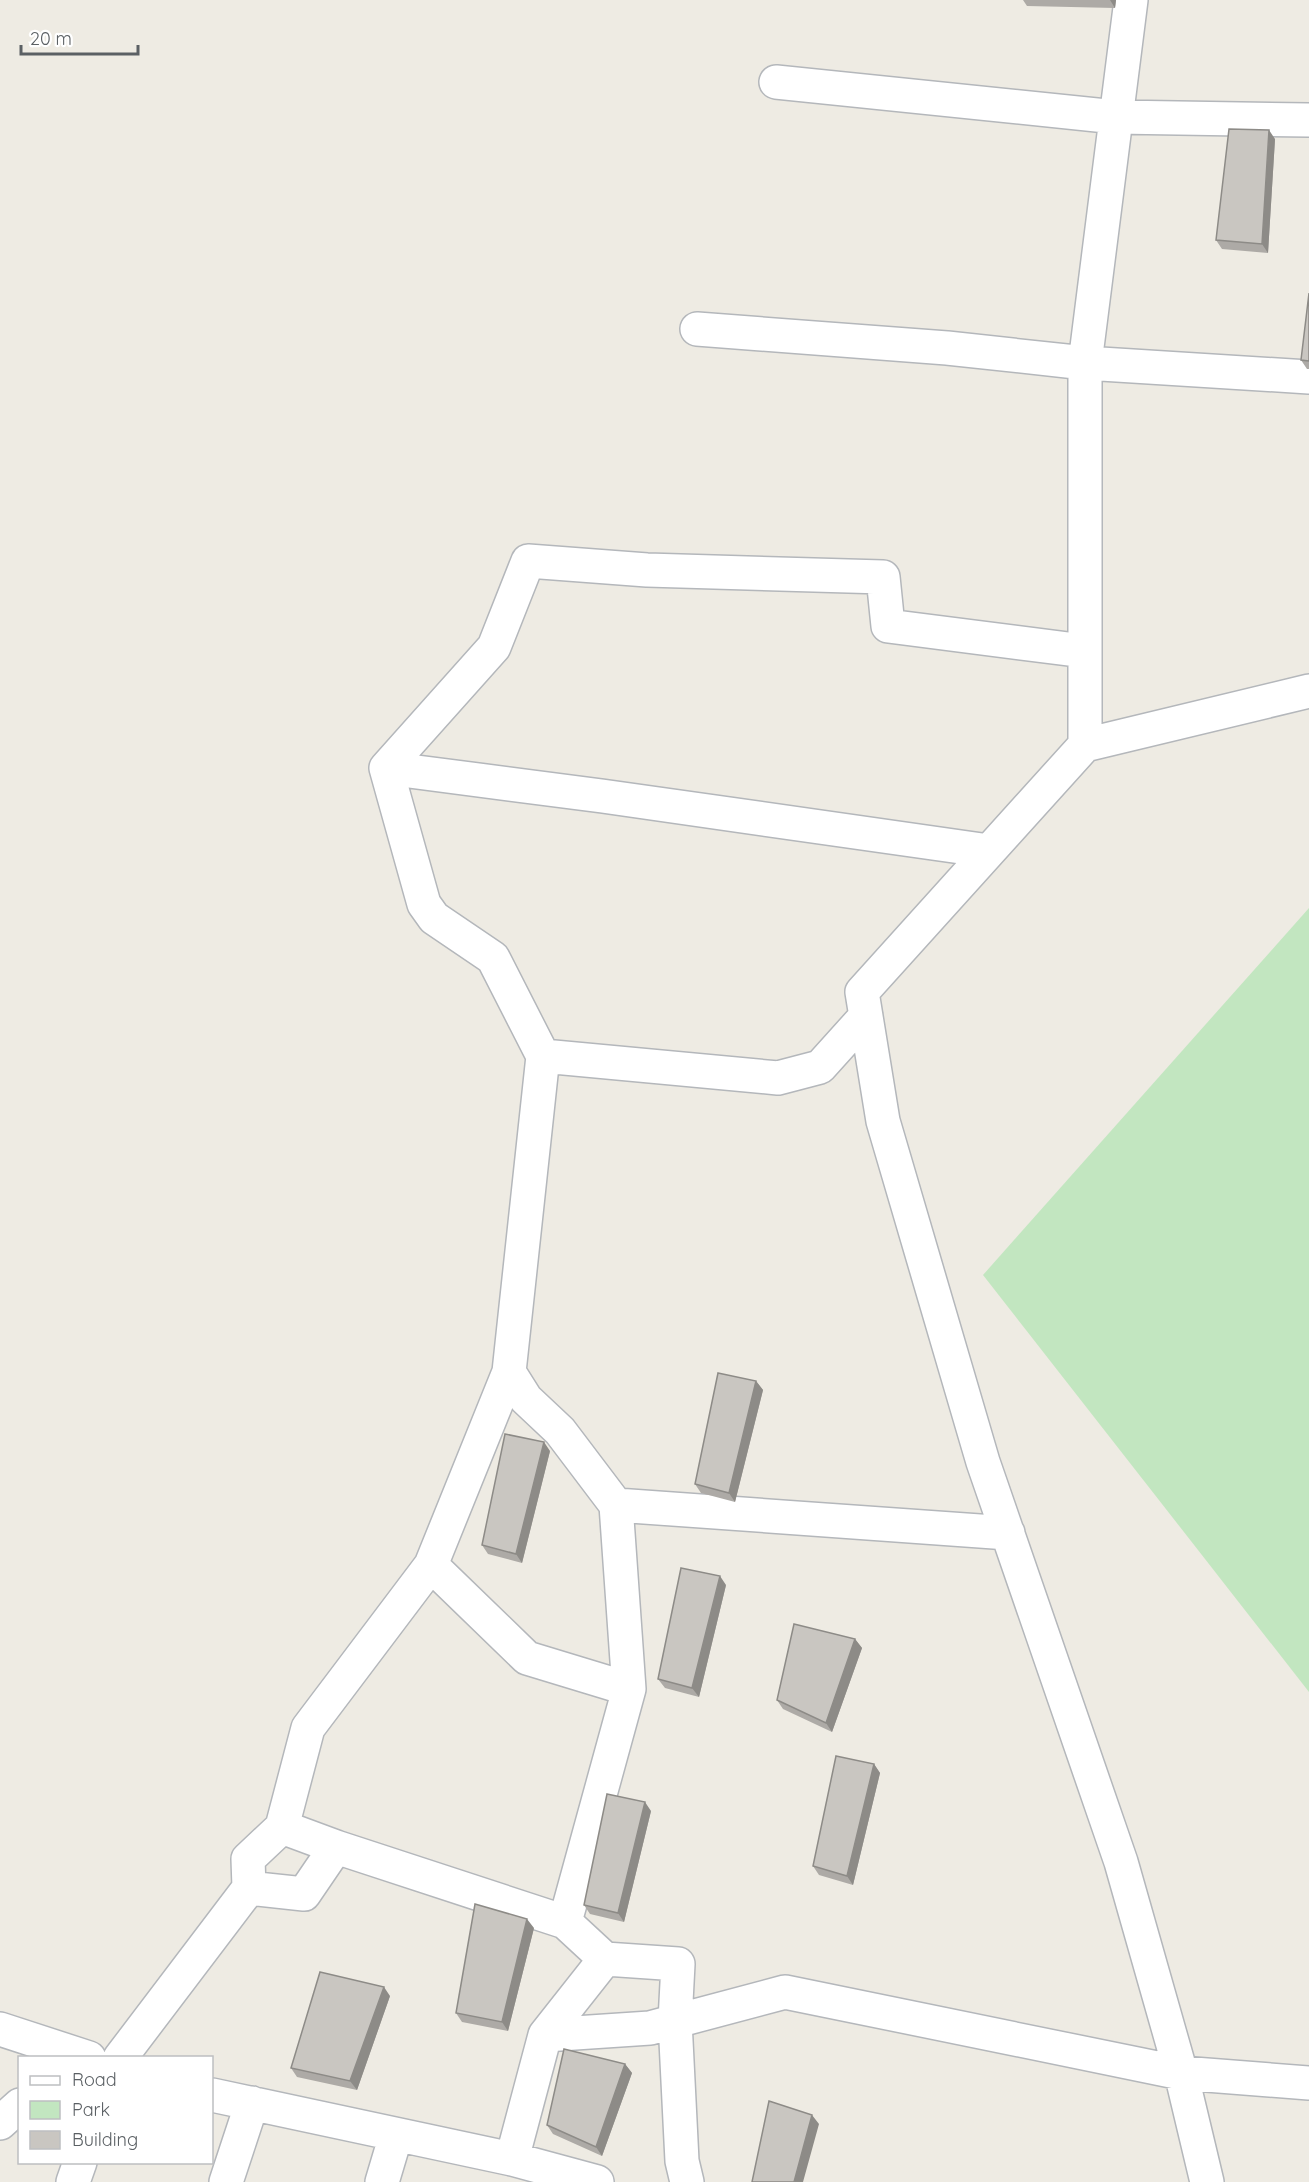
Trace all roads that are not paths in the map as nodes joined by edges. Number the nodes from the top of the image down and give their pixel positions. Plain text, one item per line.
1 (1131, 0) edge
2 (776, 82) dead end
3 (1116, 117) junction
4 (1309, 120) edge
5 (697, 329) dead end
6 (1085, 363) junction
7 (1309, 377) edge
8 (1084, 651) junction
9 (1309, 691) edge
10 (1084, 745) junction
11 (386, 768) junction
12 (989, 851) junction
13 (866, 1016) junction
14 (543, 1056) junction
15 (509, 1372) junction
16 (616, 1505) junction
17 (1008, 1533) junction
18 (431, 1565) junction
19 (629, 1689) junction
20 (282, 1827) junction
21 (336, 1847) junction
22 (249, 1888) junction
23 (565, 1922) junction
24 (605, 1959) junction
25 (675, 2021) junction
26 (0, 2029) edge
27 (545, 2036) junction
28 (78, 2056) edge
29 (122, 2056) edge
30 (1181, 2073) junction
31 (1309, 2083) edge
32 (213, 2095) edge
33 (252, 2103) junction
34 (18, 2107) edge
35 (0, 2123) edge
36 (396, 2135) junction
37 (512, 2159) junction
38 (80, 2164) edge
39 (555, 2177) edge
40 (73, 2182) edge
41 (226, 2182) edge
42 (382, 2182) edge
43 (597, 2182) edge
44 (687, 2182) edge
45 (1207, 2182) edge

1 - 3 street
2 - 3 street
3 - 4 street
3 - 6 street
5 - 6 street
6 - 7 street
6 - 8 street
8 - 10 street
8 - 11 street
9 - 10 street
10 - 12 street
11 - 12 street
11 - 14 street
12 - 13 street
13 - 14 street
13 - 17 street
14 - 15 street
15 - 16 street
15 - 18 street
16 - 17 street
16 - 19 street
17 - 30 street
18 - 19 street
18 - 20 street
19 - 23 street
20 - 21 street
20 - 22 street
21 - 22 street
21 - 23 street
22 - 29 street
23 - 24 street
24 - 25 street
24 - 27 street
25 - 27 street
25 - 30 street
25 - 44 street
26 - 28 street
27 - 37 street
30 - 31 street
30 - 45 street
32 - 33 street
33 - 36 street
33 - 41 street
34 - 35 street
36 - 37 street
36 - 42 street
37 - 39 street
38 - 40 street
39 - 43 street

